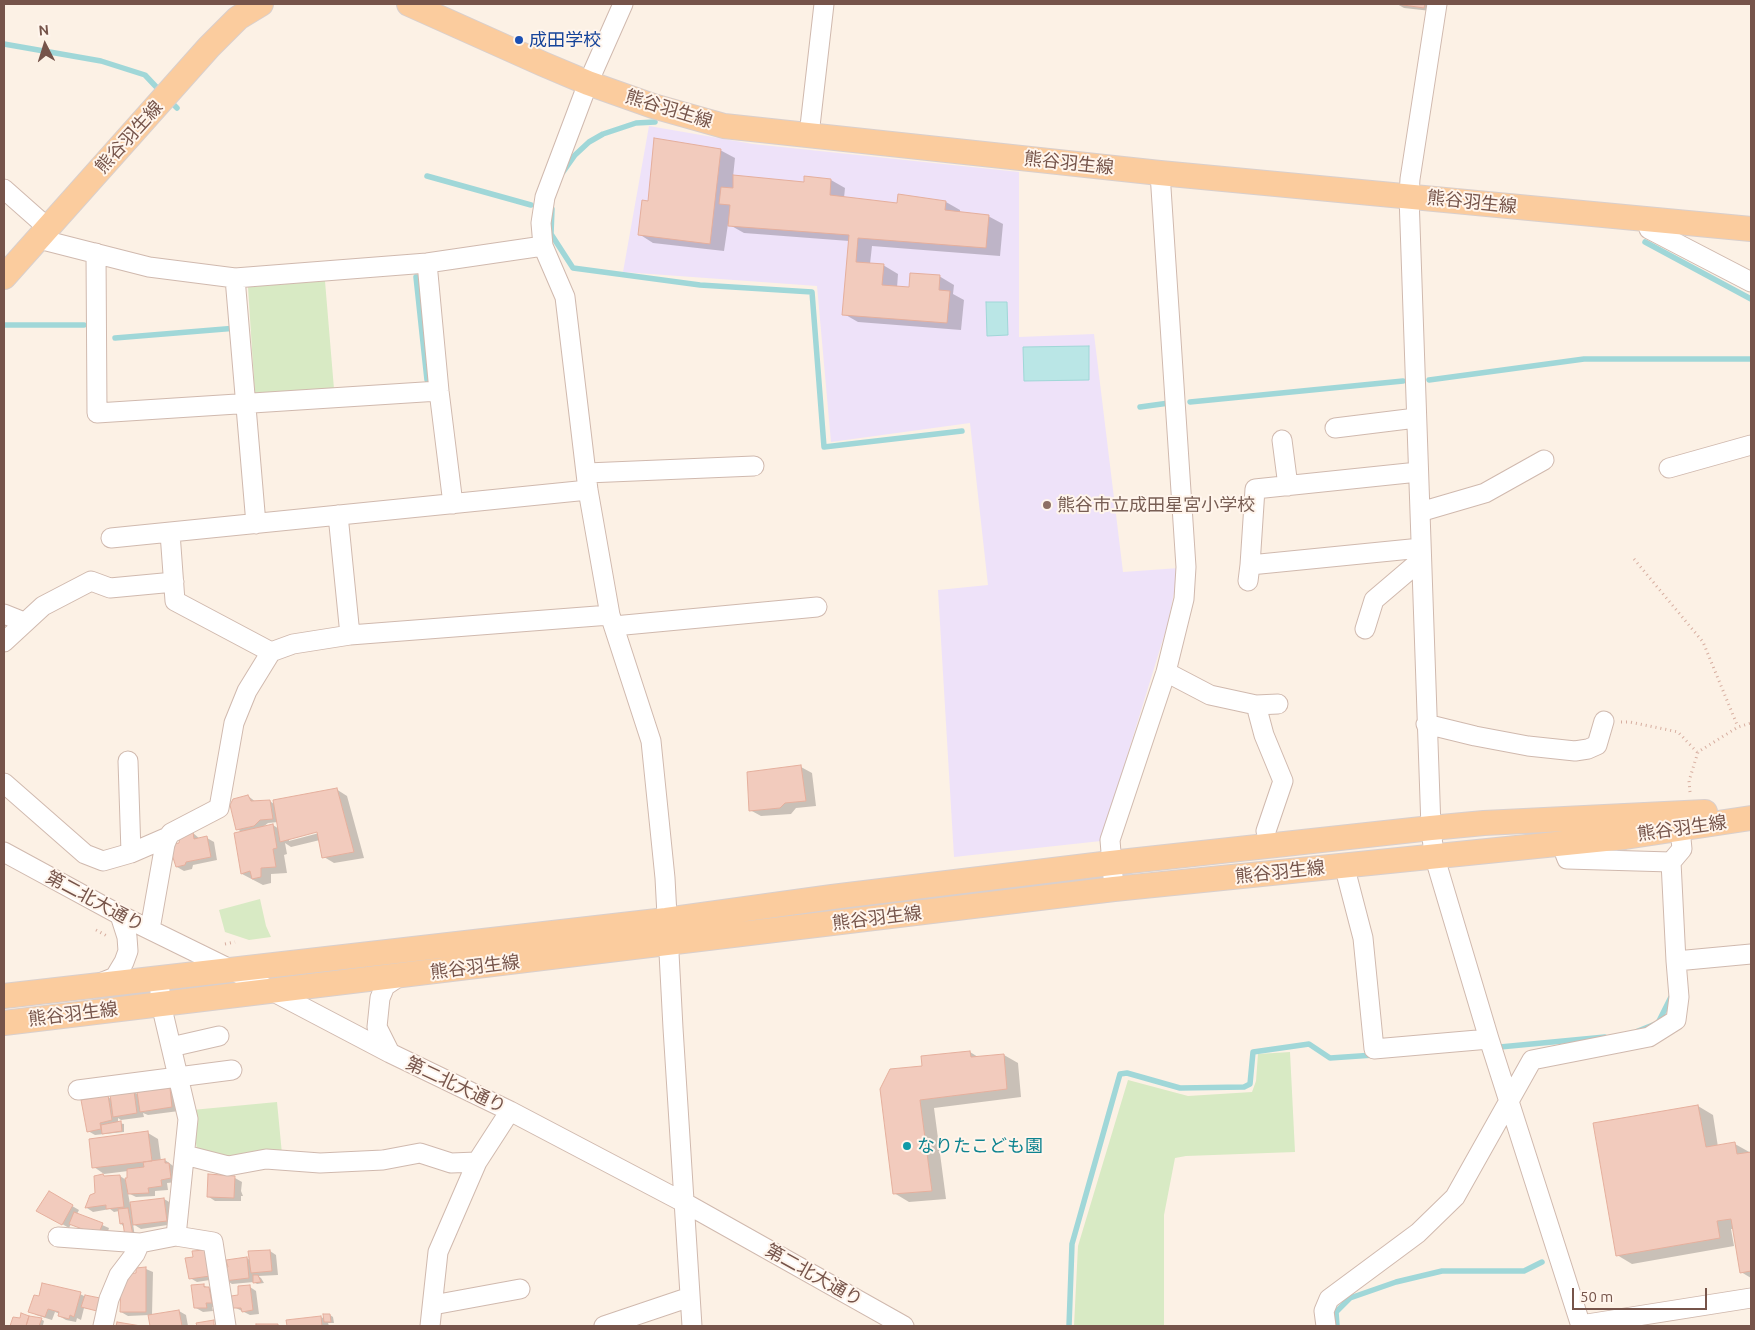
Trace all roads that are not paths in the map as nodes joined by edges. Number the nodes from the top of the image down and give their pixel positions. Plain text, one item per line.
1 (261, 4) edge
2 (409, 4) edge
3 (623, 4) edge
4 (824, 4) edge
5 (1436, 4) edge
6 (588, 83) junction
7 (809, 135) junction
8 (1160, 173) junction
9 (4, 189) edge
10 (1409, 196) junction
11 (1646, 219) junction
12 (1751, 229) edge
13 (43, 233) junction
14 (543, 246) junction
15 (96, 253) junction
16 (427, 263) junction
17 (4, 277) edge
18 (235, 278) junction
19 (1751, 282) edge
20 (439, 391) junction
21 (246, 404) junction
22 (1416, 418) junction
23 (1335, 428) dead end
24 (1282, 440) dead end
25 (1751, 445) edge
26 (1544, 460) dead end
27 (754, 466) dead end
28 (1669, 468) dead end
29 (1418, 472) junction
30 (588, 481) junction
31 (1288, 486) junction
32 (453, 504) junction
33 (1420, 512) junction
34 (338, 516) junction
35 (256, 524) junction
36 (170, 533) junction
37 (111, 538) dead end
38 (1421, 554) junction
39 (174, 582) junction
40 (817, 607) dead end
41 (4, 614) edge
42 (612, 620) junction
43 (24, 622) junction
44 (1365, 629) dead end
45 (350, 635) junction
46 (4, 642) edge
47 (271, 652) junction
48 (1166, 672) junction
49 (1278, 704) dead end
50 (1256, 705) junction
51 (1604, 722) road end
52 (1426, 724) junction
53 (128, 761) dead end
54 (6, 789) edge
55 (1751, 810) edge
56 (1751, 818) edge
57 (1686, 821) junction
58 (1431, 828) junction
59 (1266, 831) dead end
60 (168, 837) junction
61 (1561, 843) junction
62 (4, 852) edge
63 (131, 852) junction
64 (1434, 855) junction
65 (1671, 862) junction
66 (1111, 863) junction
67 (1344, 866) junction
68 (1114, 890) junction
69 (120, 915) junction
70 (666, 920) junction
71 (150, 930) junction
72 (668, 944) junction
73 (1751, 954) edge
74 (1676, 962) junction
75 (232, 970) junction
76 (400, 976) junction
77 (159, 979) junction
78 (92, 987) junction
79 (270, 991) junction
80 (4, 996) edge
81 (162, 1004) junction
82 (4, 1023) edge
83 (219, 1036) dead end
84 (1489, 1039) junction
85 (171, 1047) junction
86 (390, 1053) junction
87 (232, 1070) dead end
88 (178, 1077) junction
89 (78, 1090) dead end
90 (1508, 1103) junction
91 (510, 1111) junction
92 (185, 1155) junction
93 (477, 1162) junction
94 (685, 1203) junction
95 (176, 1236) junction
96 (58, 1237) dead end
97 (140, 1244) junction
98 (520, 1289) dead end
99 (690, 1297) junction
100 (1751, 1298) edge
101 (433, 1305) junction
102 (102, 1326) edge
103 (226, 1326) edge
104 (430, 1326) edge
105 (604, 1326) edge
106 (692, 1326) edge
107 (904, 1326) edge
108 (1326, 1326) edge
109 (1581, 1326) edge

1 - 13 main road, 熊谷羽生線
2 - 6 main road, 熊谷羽生線
3 - 6 street
4 - 7 street
5 - 10 street
6 - 7 main road, 熊谷羽生線
6 - 14 street
7 - 8 main road, 熊谷羽生線
8 - 10 main road, 熊谷羽生線
8 - 48 street
9 - 13 street
10 - 11 main road, 熊谷羽生線
10 - 22 street
11 - 12 main road, 熊谷羽生線
11 - 19 street
13 - 15 street
13 - 17 main road, 熊谷羽生線
14 - 16 street
14 - 30 street
15 - 18 street
15 - 21 street
16 - 18 street
16 - 20 street
18 - 21 street
20 - 21 street
20 - 32 street
21 - 35 street
22 - 23 street
22 - 29 street
24 - 31 street
25 - 28 street
26 - 33 street
27 - 30 street
29 - 31 street
29 - 33 street
30 - 32 street
30 - 42 street
31 - 38 street
32 - 34 street
33 - 38 street
34 - 35 street
34 - 45 street
35 - 36 street
36 - 37 street
36 - 39 street
38 - 44 street
38 - 52 street
39 - 43 street
39 - 47 street
40 - 42 street
41 - 43 street
42 - 45 street
42 - 70 street
43 - 46 street
45 - 47 street
47 - 60 street
48 - 50 street
48 - 66 street
49 - 50 street
50 - 59 street
51 - 52 street
52 - 58 street
53 - 63 street
54 - 63 street
55 - 57 main road, 熊谷羽生線
56 - 57 main road, 熊谷羽生線
57 - 58 main road, 熊谷羽生線
57 - 61 main road, 熊谷羽生線
57 - 65 street
58 - 64 street
58 - 66 main road, 熊谷羽生線
60 - 63 street
60 - 71 street
61 - 64 main road, 熊谷羽生線
61 - 65 street
62 - 69 street, 第二北大通り
64 - 67 main road, 熊谷羽生線
64 - 84 street
65 - 74 street
66 - 68 street
66 - 70 main road, 熊谷羽生線
67 - 68 main road, 熊谷羽生線
67 - 84 street
68 - 72 main road, 熊谷羽生線
69 - 71 street, 第二北大通り
69 - 78 street
70 - 72 street
70 - 75 main road, 熊谷羽生線
71 - 75 street, 第二北大通り
72 - 76 main road, 熊谷羽生線
72 - 94 street
73 - 74 street
74 - 90 street
75 - 77 main road, 熊谷羽生線
75 - 79 street, 第二北大通り
76 - 79 main road, 熊谷羽生線
76 - 86 street
77 - 78 main road, 熊谷羽生線
77 - 81 street
78 - 80 main road, 熊谷羽生線
79 - 81 main road, 熊谷羽生線
79 - 86 street, 第二北大通り
81 - 82 main road, 熊谷羽生線
81 - 85 street
83 - 85 street
84 - 90 street
85 - 88 street
86 - 91 street, 第二北大通り
87 - 88 street
88 - 89 street
88 - 92 street
90 - 108 street
90 - 109 street
91 - 93 street
91 - 94 street, 第二北大通り
92 - 93 street
92 - 95 street
93 - 101 street
94 - 99 street
94 - 107 street, 第二北大通り
95 - 97 street
95 - 103 street
96 - 97 street
97 - 102 street
98 - 101 street
99 - 105 street
99 - 106 street
100 - 109 street
101 - 104 street

